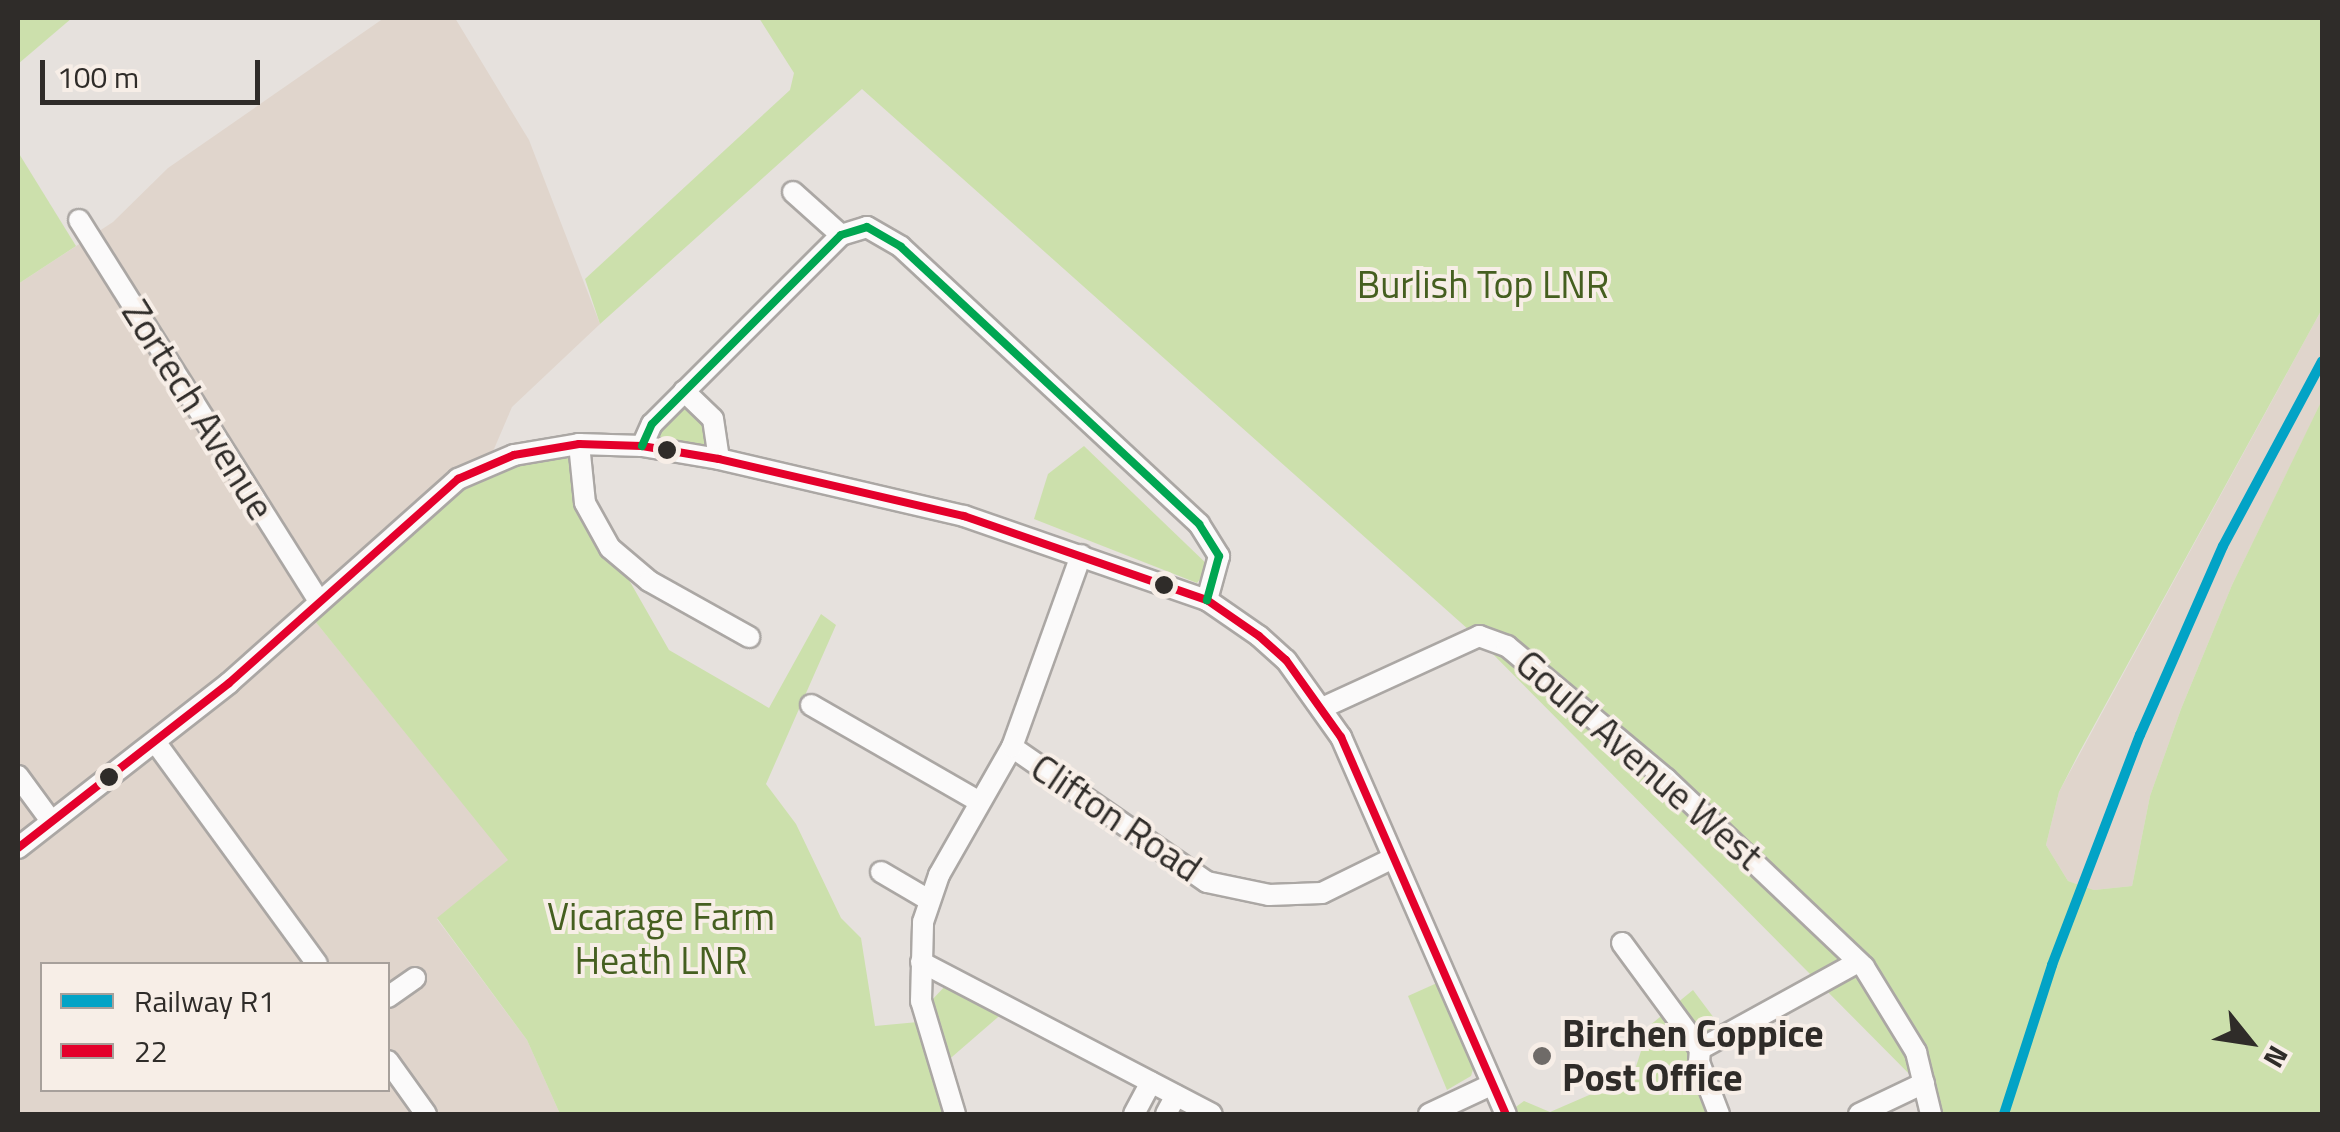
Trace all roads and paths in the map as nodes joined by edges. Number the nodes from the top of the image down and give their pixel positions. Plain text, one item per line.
1 (792, 192) dead end
2 (79, 220) dead end
3 (842, 235) junction
4 (684, 392) junction
5 (579, 444) junction
6 (642, 446) junction
7 (720, 459) junction
8 (1081, 555) junction
9 (318, 600) junction
10 (1206, 600) junction
11 (749, 637) dead end
12 (811, 705) dead end
13 (1322, 708) junction
14 (156, 742) junction
15 (1012, 747) junction
16 (18, 776) edge
17 (978, 801) junction
18 (51, 821) junction
19 (18, 848) edge
20 (1393, 858) junction
21 (881, 872) dead end
22 (929, 900) junction
23 (1622, 943) dead end
24 (317, 962) edge
25 (921, 962) junction
26 (1858, 962) junction
27 (415, 978) dead end
28 (390, 996) edge
29 (1700, 1050) junction
30 (390, 1064) edge
31 (1151, 1082) junction
32 (1924, 1083) junction
33 (1491, 1085) junction
34 (1176, 1095) junction
35 (1712, 1113) edge
36 (426, 1114) edge
37 (955, 1114) edge
38 (1134, 1114) edge
39 (1166, 1114) edge
40 (1212, 1114) edge
41 (1429, 1114) edge
42 (1506, 1114) edge
43 (1859, 1114) edge
44 (1931, 1114) edge

1 - 3 street
2 - 9 street, Zortech Avenue
3 - 4 street
3 - 10 street
4 - 6 street
4 - 7 street
5 - 6 street
5 - 9 street
5 - 11 street
6 - 7 street
7 - 8 street
8 - 10 street
8 - 15 street
9 - 14 street
10 - 13 street
12 - 17 street
13 - 20 street
13 - 26 street, Gould Avenue West
14 - 18 street
14 - 24 street
15 - 17 street
15 - 20 street, Clifton Road
16 - 18 street
17 - 22 street
18 - 19 street
20 - 33 street
21 - 22 street
22 - 25 street
23 - 29 street
25 - 31 street
25 - 37 street
26 - 29 street
26 - 32 street, Gould Avenue West
27 - 28 street
29 - 35 street
30 - 36 street
31 - 34 street
31 - 38 street
32 - 43 street
32 - 44 street, Gould Avenue West
33 - 41 street
33 - 42 street
34 - 39 street
34 - 40 street

